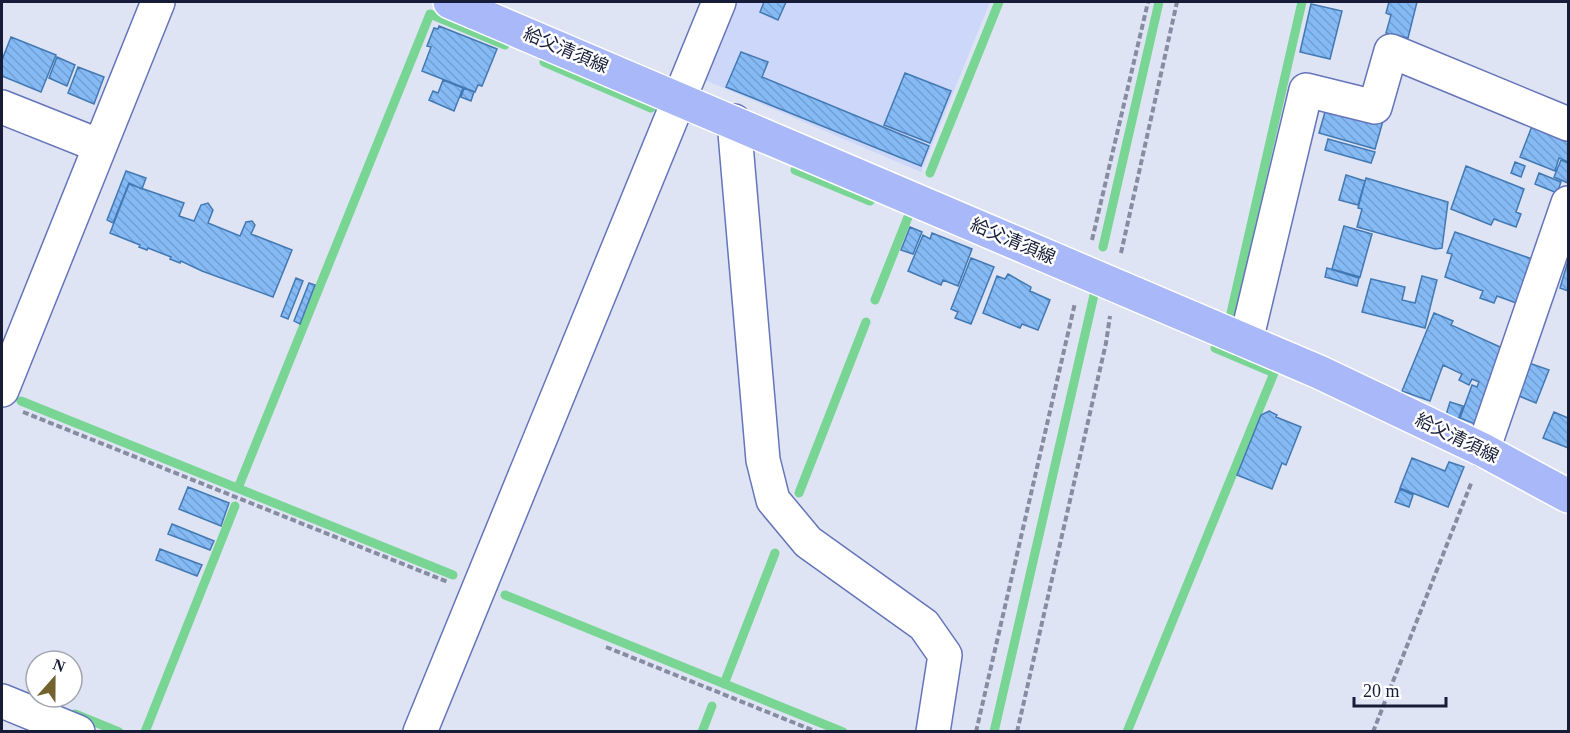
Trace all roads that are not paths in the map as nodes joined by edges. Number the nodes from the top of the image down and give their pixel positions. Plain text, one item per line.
1 (159, 2) edge
2 (450, 2) edge
3 (719, 2) edge
4 (680, 98) junction
5 (2, 107) edge
6 (734, 121) junction
7 (1569, 124) edge
8 (100, 146) junction
9 (1569, 203) edge
10 (1246, 341) junction
11 (7, 399) edge
12 (1483, 450) junction
13 (1567, 489) edge
14 (2, 701) edge
15 (78, 732) edge
16 (420, 732) edge
17 (933, 732) edge

1 - 8 street
2 - 4 main road, 給父清須線
3 - 4 street
4 - 6 main road, 給父清須線
4 - 16 street
5 - 8 street
6 - 10 main road, 給父清須線
6 - 17 street
7 - 10 street
8 - 11 street
9 - 12 street
10 - 12 main road, 給父清須線
12 - 13 main road, 給父清須線
14 - 15 street

